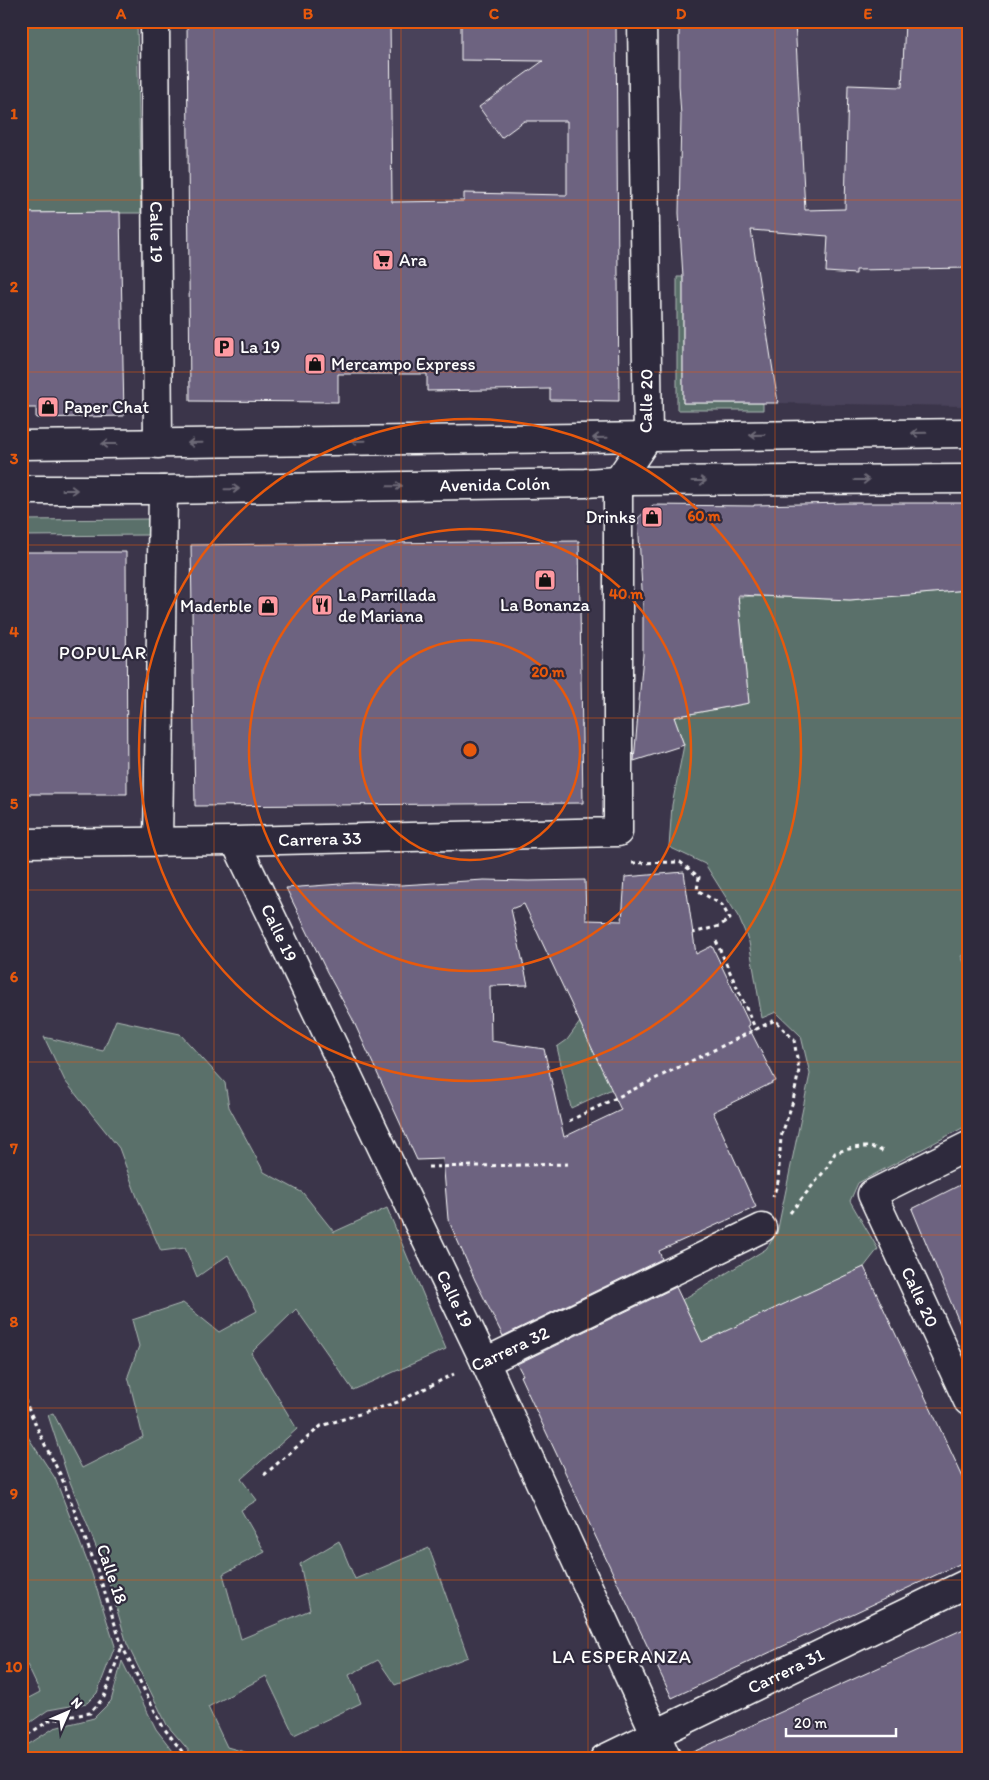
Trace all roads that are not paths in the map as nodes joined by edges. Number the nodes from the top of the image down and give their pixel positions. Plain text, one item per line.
1 (155, 21) edge
2 (642, 21) edge
3 (968, 433) edge
4 (648, 437) junction
5 (21, 444) edge
6 (158, 444) junction
7 (968, 480) edge
8 (618, 481) junction
9 (21, 490) edge
10 (163, 490) junction
11 (158, 842) junction
12 (235, 842) junction
13 (21, 843) edge
14 (968, 1146) edge
15 (762, 1228) road end
16 (485, 1362) junction
17 (968, 1400) edge
18 (968, 1583) edge
19 (661, 1747) edge
20 (604, 1759) edge

1 - 6 street, Calle 19
2 - 4 street, Calle 20
3 -> 4 street
4 -> 6 street
4 - 8 street, Calle 20
6 -> 5 street
8 -> 7 street, Avenida Colón
10 -> 8 street, Avenida Colón
8 - 12 street, Carrera 33
9 -> 10 street, Avenida Colón
10 - 11 street
11 - 12 street, Carrera 33
11 - 13 street, Carrera 33
12 - 16 street, Calle 19
14 - 17 street, Calle 20
15 - 16 street, Carrera 32
16 - 19 street, Calle 19
18 - 19 street, Carrera 31
19 - 20 street, Carrera 31

